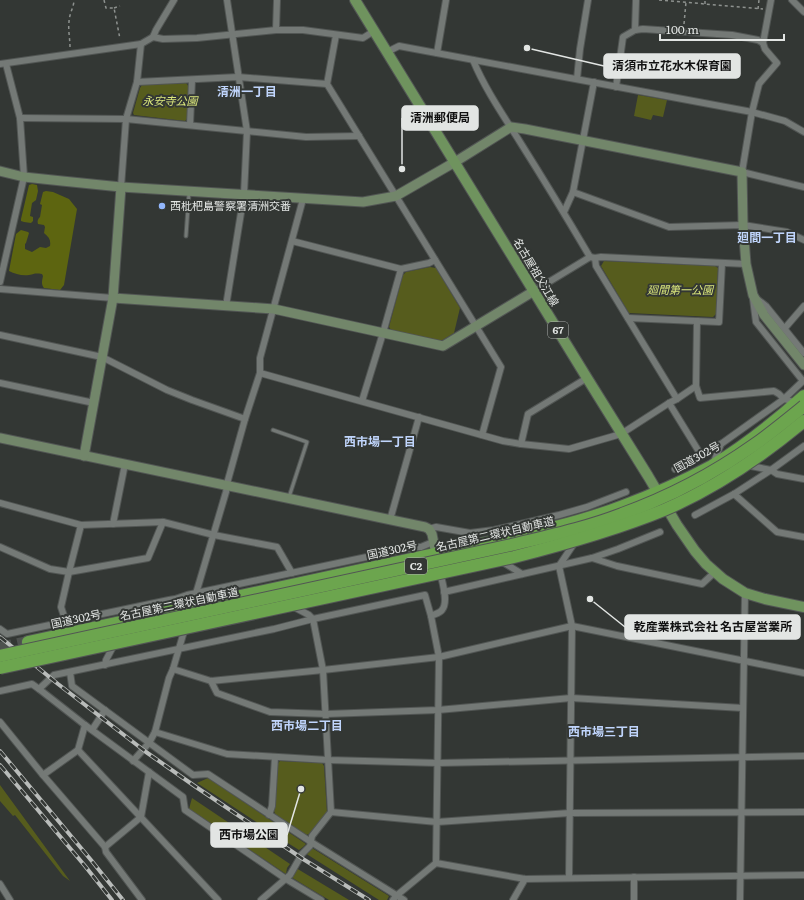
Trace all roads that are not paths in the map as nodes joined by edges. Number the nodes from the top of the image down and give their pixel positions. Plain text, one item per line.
1 (174, 0) edge
2 (227, 0) edge
3 (277, 0) edge
4 (355, 0) edge
5 (446, 0) edge
6 (588, 0) edge
7 (636, 0) edge
8 (771, 0) edge
9 (792, 0) edge
10 (804, 12) edge
11 (276, 30) junction
12 (635, 30) junction
13 (374, 32) junction
14 (232, 34) junction
15 (336, 35) junction
16 (154, 37) junction
17 (763, 43) junction
18 (141, 44) junction
19 (387, 52) junction
20 (437, 53) junction
21 (473, 60) junction
22 (3, 64) edge
23 (238, 77) junction
24 (577, 79) junction
25 (192, 80) junction
26 (137, 82) junction
27 (594, 82) junction
28 (327, 84) junction
29 (616, 87) junction
30 (752, 112) junction
31 (20, 118) junction
32 (126, 119) junction
33 (190, 125) junction
34 (510, 127) junction
35 (246, 131) junction
36 (804, 132) edge
37 (359, 136) junction
38 (583, 141) junction
39 (455, 162) junction
40 (0, 171) edge
41 (742, 172) junction
42 (24, 176) junction
43 (122, 186) junction
44 (804, 187) edge
45 (189, 191) junction
46 (574, 192) junction
47 (244, 194) junction
48 (396, 196) junction
49 (303, 198) junction
50 (564, 212) junction
51 (743, 225) junction
52 (186, 236) dead end
53 (804, 240) edge
54 (292, 241) junction
55 (592, 257) junction
56 (436, 260) junction
57 (722, 263) junction
58 (746, 264) junction
59 (401, 269) junction
60 (0, 282) edge
61 (0, 289) edge
62 (534, 291) junction
63 (753, 295) junction
64 (114, 298) junction
65 (226, 306) junction
66 (804, 306) edge
67 (274, 309) junction
68 (628, 318) junction
69 (697, 321) junction
70 (476, 326) junction
71 (785, 328) junction
72 (383, 333) junction
73 (0, 335) edge
74 (804, 353) edge
75 (102, 357) junction
76 (804, 365) edge
77 (260, 373) junction
78 (586, 378) junction
79 (803, 381) edge
80 (0, 383) edge
81 (696, 386) junction
82 (677, 399) junction
83 (784, 399) junction
84 (362, 402) junction
85 (802, 402) edge
86 (94, 403) junction
87 (669, 403) junction
88 (419, 417) junction
89 (245, 419) junction
90 (804, 421) edge
91 (273, 430) dead end
92 (621, 434) junction
93 (482, 435) junction
94 (0, 438) edge
95 (521, 444) junction
96 (721, 444) junction
97 (804, 446) edge
98 (701, 455) junction
99 (84, 456) junction
100 (716, 463) junction
101 (125, 464) junction
102 (675, 469) dead end
103 (771, 470) junction
104 (804, 479) edge
105 (227, 486) junction
106 (626, 492) dead end
107 (658, 492) junction
108 (734, 494) junction
109 (289, 499) junction
110 (0, 503) edge
111 (559, 515) junction
112 (695, 515) dead end
113 (592, 517) junction
114 (390, 520) junction
115 (163, 522) junction
116 (572, 522) junction
117 (113, 524) junction
118 (81, 525) junction
119 (429, 529) junction
120 (494, 530) junction
121 (660, 532) dead end
122 (214, 535) junction
123 (804, 537) edge
124 (481, 544) junction
125 (0, 547) edge
126 (435, 548) junction
127 (592, 558) junction
128 (352, 560) junction
129 (559, 566) junction
130 (368, 569) junction
131 (69, 572) junction
132 (715, 572) junction
133 (292, 573) junction
134 (522, 574) junction
135 (271, 578) junction
136 (262, 592) junction
137 (444, 592) junction
138 (745, 593) junction
139 (196, 594) junction
140 (192, 607) junction
141 (804, 607) edge
142 (431, 616) junction
143 (85, 618) junction
144 (313, 619) junction
145 (128, 621) junction
146 (66, 622) junction
147 (50, 625) junction
148 (110, 625) junction
149 (572, 626) junction
150 (0, 629) edge
151 (3, 635) edge
152 (44, 639) junction
153 (28, 642) tunnel mouth
154 (178, 649) junction
155 (0, 656) edge
156 (439, 657) junction
157 (744, 661) junction
158 (105, 665) junction
159 (0, 668) edge
160 (173, 669) junction
161 (323, 670) junction
162 (70, 672) junction
163 (804, 673) edge
164 (211, 681) junction
165 (39, 688) junction
166 (0, 691) edge
167 (571, 698) junction
168 (743, 708) junction
169 (105, 710) junction
170 (438, 710) junction
171 (326, 714) junction
172 (0, 722) edge
173 (85, 725) junction
174 (0, 728) edge
175 (92, 730) junction
176 (155, 732) junction
177 (12, 736) junction
178 (149, 743) junction
179 (78, 750) junction
180 (804, 756) edge
181 (275, 757) junction
182 (742, 758) junction
183 (133, 760) junction
184 (328, 760) junction
185 (570, 761) junction
186 (438, 763) junction
187 (149, 772) junction
188 (43, 775) junction
189 (331, 812) junction
190 (742, 812) junction
191 (804, 812) edge
192 (570, 813) junction
193 (269, 815) junction
194 (141, 817) junction
195 (437, 822) junction
196 (311, 842) junction
197 (105, 847) junction
198 (436, 863) junction
199 (804, 875) edge
200 (740, 876) junction
201 (634, 877) junction
202 (569, 878) junction
203 (286, 879) junction
204 (525, 879) junction
205 (0, 884) edge
206 (395, 898) edge
207 (10, 900) edge
208 (142, 900) edge
209 (218, 900) edge
210 (261, 900) edge
211 (321, 900) edge
212 (404, 900) edge
213 (513, 900) edge
214 (634, 900) edge
215 (740, 900) edge

1 - 16 street
2 - 14 street
3 - 11 street
4 - 13 main road, 名古屋祖父江線 / 67
5 - 20 street
6 - 24 street
7 - 12 street
8 - 17 street
9 - 10 street
11 - 14 street
11 - 15 street
12 - 17 street
12 - 29 street
13 - 15 street
13 - 19 main road, 名古屋祖父江線 / 67
14 - 16 street
14 - 23 street
15 - 28 street
16 - 18 street
17 - 30 street
18 - 22 street
18 - 26 street
19 - 20 street
19 - 39 main road, 名古屋祖父江線 / 67
20 - 21 street
21 - 24 street
21 - 34 street
22 - 31 street
23 - 25 street
23 - 28 street
23 - 35 street
24 - 27 street
25 - 26 street
25 - 33 street
26 - 32 street
27 - 29 street
27 - 38 street
28 - 37 street
29 - 30 street
30 - 36 street
30 - 41 street
31 - 32 street
31 - 42 street
32 - 33 street
32 - 43 street
33 - 35 street
34 - 38 street
34 - 39 street
34 - 50 street
35 - 37 street
35 - 47 street
37 - 48 street
38 - 41 street
38 - 46 street
39 - 48 street
39 - 62 main road, 名古屋祖父江線 / 67
40 - 42 street
41 - 44 street
41 - 51 street
42 - 43 street
42 - 60 street
43 - 45 street
43 - 64 street
45 - 47 street
45 - 52 lane
46 - 50 street
46 - 51 street
47 - 49 street
47 - 65 street
48 - 49 street
48 - 56 street
49 - 54 street
50 - 55 street
51 - 53 street
51 - 58 street
54 - 59 street
54 - 67 street
55 - 57 street
55 - 62 street
55 - 68 street
56 - 59 street
56 - 70 street
57 - 58 street
57 - 69 street
58 - 63 street
59 - 72 street
61 - 64 street
62 - 70 street
62 - 78 main road, 名古屋祖父江線 / 67
63 - 71 street
63 - 76 street
63 - 79 street
64 - 65 street
64 - 75 street
65 - 67 street
66 - 71 street
67 - 72 street
67 - 77 street
68 - 69 street
68 - 82 street
69 - 81 street
70 - 72 street
70 - 93 street
71 - 74 street
72 - 84 street
73 - 75 street
75 - 86 street
75 - 89 street
77 - 84 street
77 - 89 street
78 - 92 main road, 名古屋祖父江線 / 67
78 - 95 street
79 - 83 street
80 - 86 street
81 - 82 street
81 - 83 street
82 - 87 street
83 - 85 street
83 - 96 street
84 - 88 street
85 - 100 highway, 国道302号
85 - 155 highway, 名古屋第二環状自動車道 / C2, bridge
86 - 99 street
87 - 92 street
87 - 98 street
88 - 93 street
88 - 114 street
89 - 105 street
90 - 159 highway, C2, bridge
91 - 109 lane
92 - 95 street
92 - 107 main road, 名古屋祖父江線 / 67
93 - 95 street
94 - 99 street
96 - 98 street
96 - 100 street
97 - 103 street
98 - 102 street
99 - 101 street
100 - 103 street
100 - 107 highway, 国道302号
101 - 105 street
101 - 117 street
103 - 104 street
103 - 108 street
105 - 109 street
105 - 122 street
106 - 111 street
107 - 113 highway, 国道302号
107 - 132 main road, 名古屋祖父江線 / 67
108 - 112 street
108 - 123 street
109 - 114 street
110 - 118 street
111 - 116 street
111 - 120 street
113 - 116 highway, 国道302号
113 - 129 street
114 - 119 street
115 - 117 street
115 - 122 street
115 - 131 street
116 - 124 highway, 国道302号
117 - 118 street
118 - 131 street
119 - 120 street
119 - 126 street
120 - 124 street
121 - 127 street
122 - 133 street
122 - 139 street
124 - 126 highway, 国道302号
124 - 134 street
125 - 131 street
126 - 128 street
126 - 130 highway, 国道302号
126 - 137 street
127 - 129 street
127 - 132 street
128 - 130 street
128 - 133 street
129 - 134 street
129 - 149 street
130 - 136 highway, 国道302号
131 - 146 street
132 - 138 main road, 名古屋祖父江線 / 67
133 - 135 street
134 - 137 street
135 - 136 street
135 - 139 street
136 - 140 highway, 国道302号
136 - 144 street
137 - 142 street
138 - 141 main road, 名古屋祖父江線 / 67
138 - 157 street
139 - 140 street
139 - 143 street
140 - 145 highway, 国道302号
140 - 154 street
142 - 144 street
142 - 156 street
143 - 146 street
143 - 148 street
144 - 154 street
144 - 161 street
145 - 148 highway, 国道302号
145 - 158 street
146 - 147 street
147 - 151 street
147 - 152 street
148 - 152 highway, 国道302号
149 - 156 street
149 - 157 street
149 - 167 street
150 - 151 street
152 - 153 highway, 国道302号
154 - 158 street
154 - 160 street
156 - 161 street
156 - 170 street
157 - 163 street
157 - 168 street
158 - 162 street
160 - 164 street
160 - 176 street
161 - 164 street
161 - 171 street
162 - 165 street
162 - 169 street
164 - 171 street
165 - 166 street
165 - 173 street
167 - 168 street
167 - 170 street
167 - 185 street
168 - 182 street
169 - 175 street
169 - 178 street
170 - 171 street
170 - 186 street
171 - 184 street
172 - 177 street
173 - 175 street
173 - 179 street
174 - 177 street
175 - 183 street
176 - 178 street
176 - 181 street
177 - 188 street
178 - 183 street
178 - 193 street
179 - 188 street
179 - 194 street
180 - 182 street
181 - 184 street
181 - 193 street
182 - 185 street
182 - 190 street
183 - 187 street
184 - 186 street
184 - 189 street
185 - 186 street
185 - 192 street
186 - 195 street
187 - 194 street
187 - 203 street
188 - 197 street
189 - 195 street
189 - 196 street
190 - 191 street
190 - 192 street
190 - 200 street
192 - 195 street
192 - 202 street
193 - 196 street
194 - 197 street
194 - 209 street
195 - 198 street
196 - 203 street
196 - 206 street
197 - 208 street
198 - 204 street
198 - 206 street
199 - 200 street
200 - 201 street
200 - 215 street
201 - 202 street
201 - 214 street
202 - 204 street
203 - 210 street
203 - 211 street
204 - 213 street
205 - 207 street
206 - 212 street

